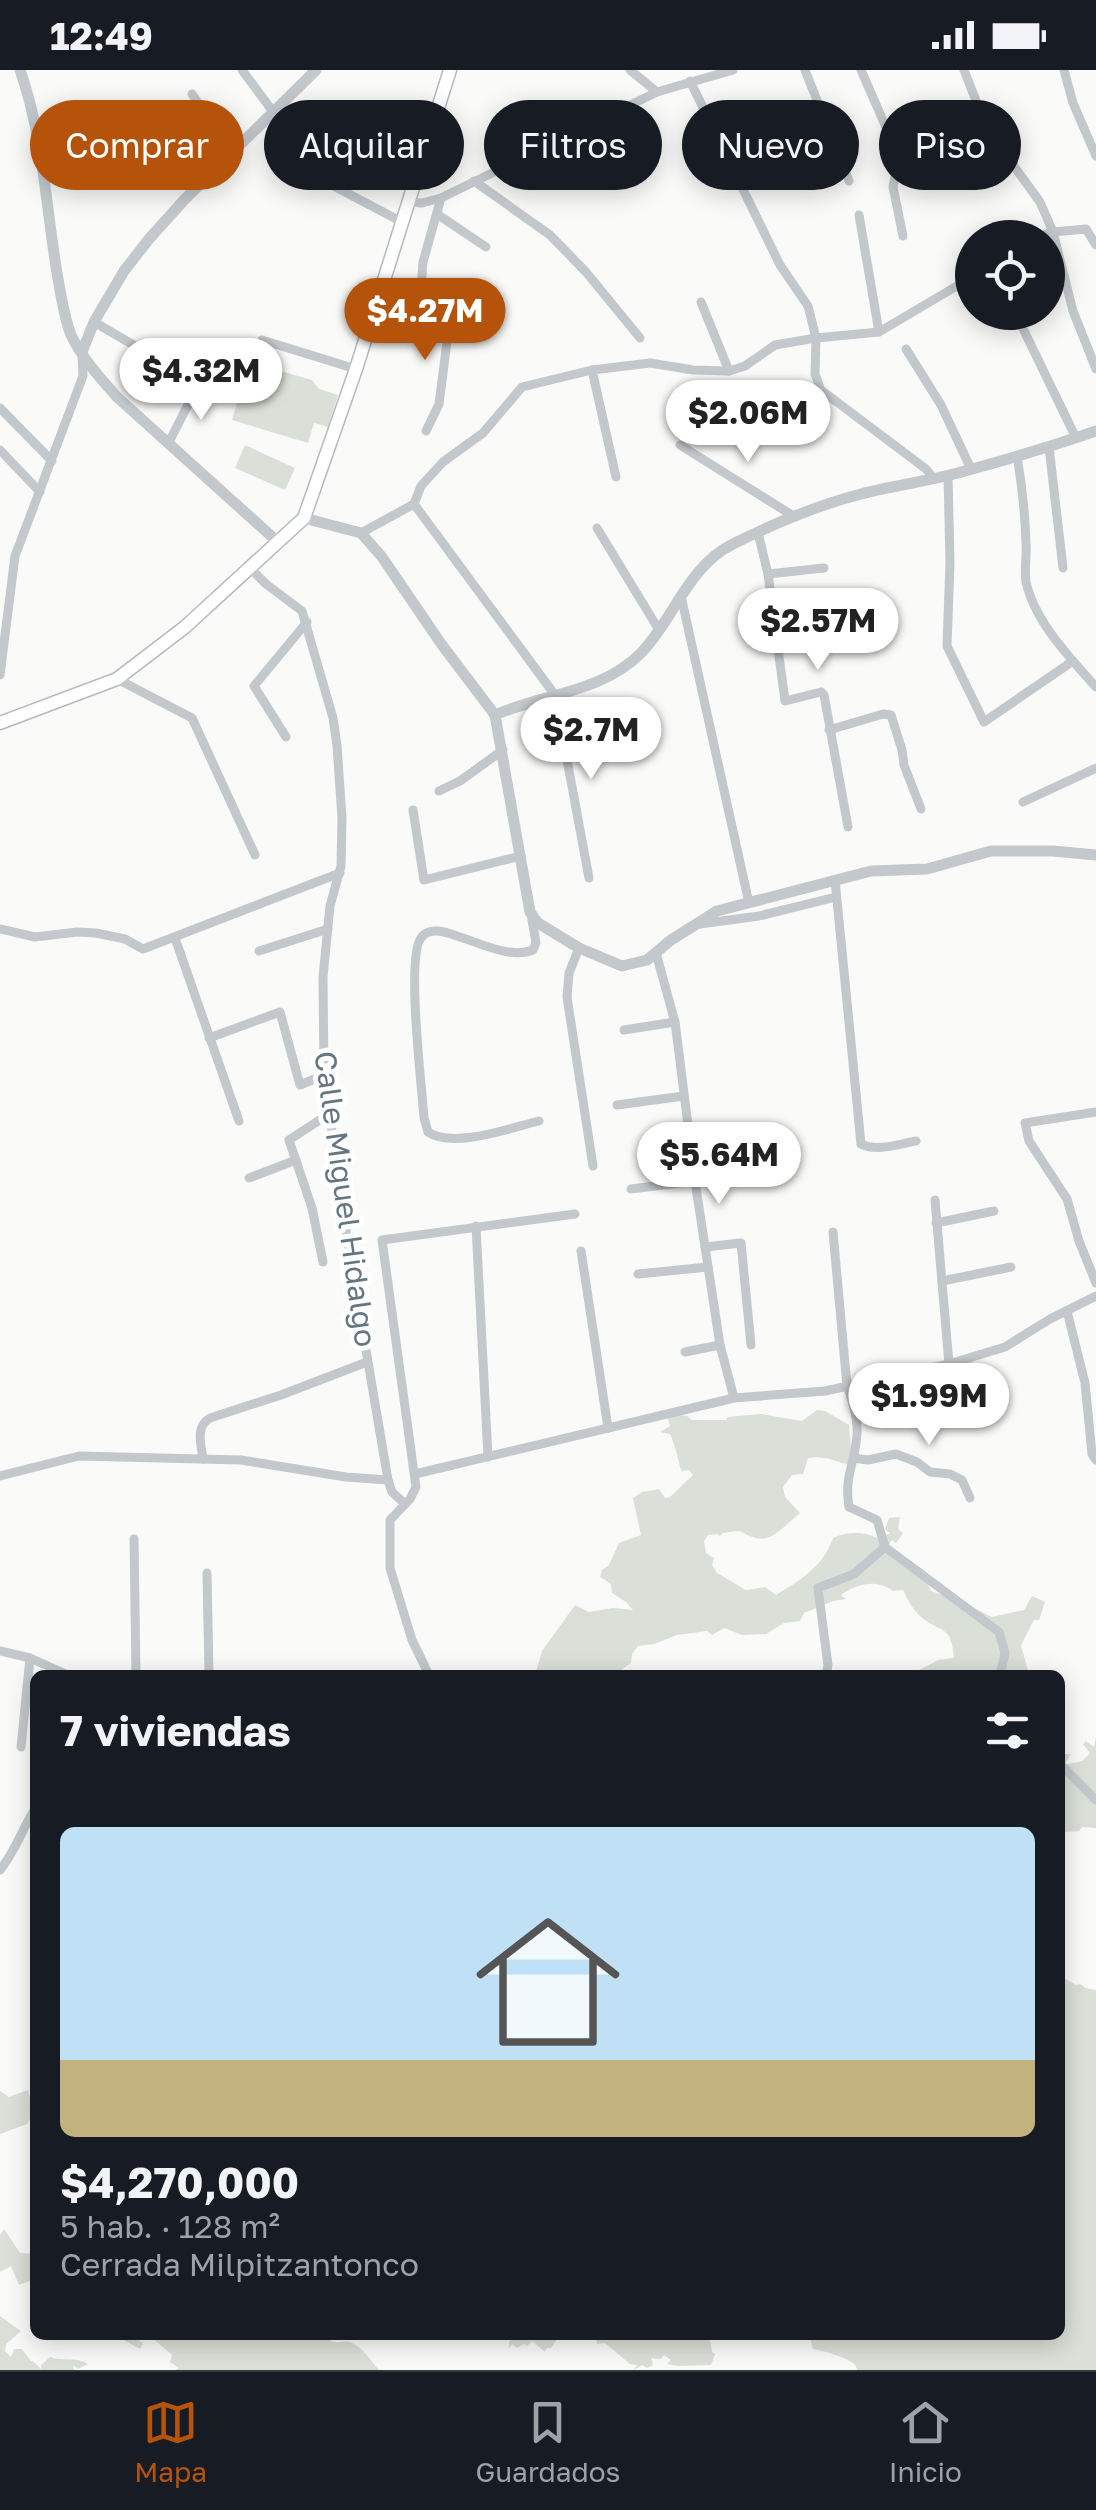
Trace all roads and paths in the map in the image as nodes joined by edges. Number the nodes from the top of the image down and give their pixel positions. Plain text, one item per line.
1 (20, 70) edge
2 (242, 70) edge
3 (316, 70) edge
4 (450, 70) edge
5 (630, 70) edge
6 (733, 70) edge
7 (805, 70) edge
8 (862, 70) edge
9 (964, 70) edge
10 (1064, 70) edge
11 (690, 82) junction
12 (657, 92) junction
13 (192, 94) dead end
14 (196, 100) edge
15 (264, 100) edge
16 (287, 100) edge
17 (817, 100) edge
18 (976, 100) edge
19 (879, 110) edge
20 (264, 124) edge
21 (244, 143) edge
22 (1096, 156) edge
23 (1021, 176) edge
24 (474, 181) junction
25 (197, 190) edge
26 (343, 190) edge
27 (893, 190) edge
28 (441, 198) junction
29 (408, 202) junction
30 (436, 214) junction
31 (858, 215) dead end
32 (1048, 220) edge
33 (402, 222) junction
34 (1065, 231) edge
35 (903, 236) dead end
36 (1096, 244) edge
37 (486, 247) dead end
38 (1065, 279) edge
39 (955, 286) edge
40 (701, 302) dead end
41 (94, 322) junction
42 (1024, 330) edge
43 (879, 332) junction
44 (640, 338) dead end
45 (816, 338) junction
46 (262, 340) dead end
47 (906, 348) dead end
48 (82, 352) junction
49 (356, 369) junction
50 (1096, 369) edge
51 (592, 370) junction
52 (729, 371) junction
53 (0, 408) edge
54 (426, 431) dead end
55 (1096, 431) edge
56 (1076, 438) junction
57 (168, 444) junction
58 (680, 444) dead end
59 (1048, 447) junction
60 (0, 450) edge
61 (1017, 456) junction
62 (52, 461) junction
63 (972, 469) junction
64 (948, 475) junction
65 (616, 477) dead end
66 (934, 478) junction
67 (40, 492) junction
68 (414, 504) junction
69 (795, 517) junction
70 (304, 518) junction
71 (597, 528) dead end
72 (758, 532) junction
73 (361, 533) junction
74 (279, 543) junction
75 (250, 568) junction
76 (824, 568) dead end
77 (1062, 568) dead end
78 (768, 574) junction
79 (5, 584) edge
80 (681, 596) junction
81 (307, 622) junction
82 (660, 630) junction
83 (1073, 661) junction
84 (0, 675) edge
85 (118, 679) junction
86 (1096, 687) edge
87 (555, 694) junction
88 (496, 715) junction
89 (0, 723) edge
90 (829, 730) junction
91 (286, 737) dead end
92 (503, 750) junction
93 (1096, 768) edge
94 (439, 791) dead end
95 (1023, 802) dead end
96 (414, 810) dead end
97 (921, 810) dead end
98 (848, 827) dead end
99 (255, 855) dead end
100 (1096, 855) edge
101 (520, 856) junction
102 (340, 873) junction
103 (589, 878) dead end
104 (834, 880) junction
105 (836, 897) junction
106 (749, 903) junction
107 (530, 912) junction
108 (693, 926) junction
109 (0, 929) edge
110 (328, 929) junction
111 (176, 938) junction
112 (579, 948) junction
113 (259, 951) dead end
114 (656, 953) junction
115 (675, 1022) junction
116 (624, 1030) dead end
117 (210, 1038) junction
118 (324, 1075) junction
119 (684, 1096) junction
120 (617, 1104) dead end
121 (1096, 1112) edge
122 (329, 1114) junction
123 (539, 1121) dead end
124 (238, 1122) dead end
125 (916, 1142) dead end
126 (296, 1160) junction
127 (593, 1166) dead end
128 (249, 1178) dead end
129 (696, 1181) junction
130 (631, 1189) dead end
131 (934, 1200) dead end
132 (994, 1212) dead end
133 (575, 1214) dead end
134 (936, 1223) junction
135 (476, 1226) junction
136 (833, 1232) dead end
137 (706, 1247) junction
138 (581, 1251) dead end
139 (323, 1262) dead end
140 (708, 1267) junction
141 (1011, 1267) dead end
142 (638, 1274) dead end
143 (942, 1280) junction
144 (1096, 1283) edge
145 (1096, 1296) edge
146 (1067, 1311) junction
147 (720, 1345) junction
148 (751, 1345) dead end
149 (685, 1352) dead end
150 (368, 1362) junction
151 (948, 1364) junction
152 (846, 1386) junction
153 (734, 1398) junction
154 (608, 1428) junction
155 (488, 1457) junction
156 (853, 1458) junction
157 (203, 1459) junction
158 (1096, 1460) edge
159 (415, 1474) junction
160 (0, 1476) edge
161 (388, 1480) junction
162 (970, 1498) dead end
163 (405, 1504) junction
164 (134, 1539) dead end
165 (885, 1547) junction
166 (207, 1573) dead end
167 (0, 1651) edge
168 (30, 1658) junction
169 (57, 1670) edge
170 (136, 1670) edge
171 (210, 1670) edge
172 (427, 1670) edge
173 (827, 1670) edge
174 (1001, 1670) edge
175 (20, 1747) dead end
176 (1065, 1769) edge
177 (1096, 1800) edge
178 (30, 1817) edge
179 (0, 1870) edge

1 - 48 street
2 - 15 street
3 - 16 street
4 - 29 main road
5 - 12 street
6 - 11 street
7 - 17 street
8 - 19 street
9 - 18 street
10 - 22 street
11 - 12 street
11 - 45 street
12 - 24 street
13 - 14 street
20 - 21 street
23 - 32 street
24 - 28 street
24 - 44 street
25 - 41 street
26 - 33 street
27 - 35 street
28 - 29 street
28 - 30 street
29 - 33 main road
30 - 37 street
30 - 54 street
31 - 43 street
33 - 49 main road
34 - 36 street
38 - 50 street
39 - 43 street
40 - 52 street
41 - 48 street
41 - 57 street
42 - 56 street
43 - 45 street
45 - 52 street
45 - 66 street
46 - 49 street
47 - 63 street
48 - 57 street
48 - 62 street
49 - 70 main road
51 - 52 street
51 - 65 street
51 - 68 street
53 - 62 street
55 - 56 street
56 - 59 street
57 - 74 street
58 - 69 street
59 - 61 street
59 - 77 street
60 - 67 street
61 - 63 street
61 - 83 street
62 - 67 street
63 - 64 street
64 - 66 street
64 - 83 street
66 - 69 street
67 - 79 street
68 - 73 street
68 - 87 street
69 - 72 street
70 - 73 street
70 - 74 main road
71 - 82 street
72 - 78 street
72 - 80 street
73 - 88 street
74 - 75 main road
75 - 81 street
75 - 85 main road
76 - 78 street
78 - 90 street
79 - 84 street
80 - 82 street
80 - 106 street
81 - 91 street
81 - 102 street, Calle Miguel Hidalgo
82 - 87 street
83 - 86 street
85 - 89 main road
85 - 99 street
87 - 88 street
87 - 103 street
88 - 92 street
90 - 97 street
90 - 98 street
92 - 94 street
92 - 101 street
93 - 95 street
96 - 101 street
100 - 104 street
101 - 107 street
102 - 110 street, Calle Miguel Hidalgo
102 - 111 street
104 - 105 street
104 - 106 street
105 - 108 street
105 - 125 street
106 - 108 street
107 - 112 street
107 - 123 street
108 - 114 street
109 - 111 street
110 - 113 street
110 - 118 street, Calle Miguel Hidalgo
111 - 117 street
112 - 114 street
112 - 127 street
114 - 115 street
115 - 116 street
115 - 119 street
117 - 118 street
117 - 124 street
118 - 122 street, Calle Miguel Hidalgo
119 - 120 street
119 - 129 street
121 - 144 street
122 - 126 street
122 - 150 street, Calle Miguel Hidalgo
126 - 128 street
126 - 139 street
129 - 130 street
129 - 137 street
131 - 134 street
132 - 134 street
133 - 135 street
134 - 143 street
135 - 155 street
135 - 159 street
136 - 152 street
137 - 140 street
137 - 148 street
138 - 154 street
140 - 142 street
140 - 147 street
141 - 143 street
143 - 151 street
145 - 146 street
146 - 151 street
146 - 158 street
147 - 149 street
147 - 153 street
150 - 157 street
150 - 161 street, Calle Miguel Hidalgo
151 - 152 street
152 - 153 street
152 - 156 street
153 - 154 street
154 - 155 street
155 - 159 street
156 - 162 street
156 - 165 street
157 - 160 street
157 - 161 street
159 - 163 street
161 - 163 street
163 - 172 street
164 - 170 street
165 - 173 street
165 - 174 street
166 - 171 street
167 - 168 street
168 - 169 street
168 - 175 street
176 - 177 street
178 - 179 street

